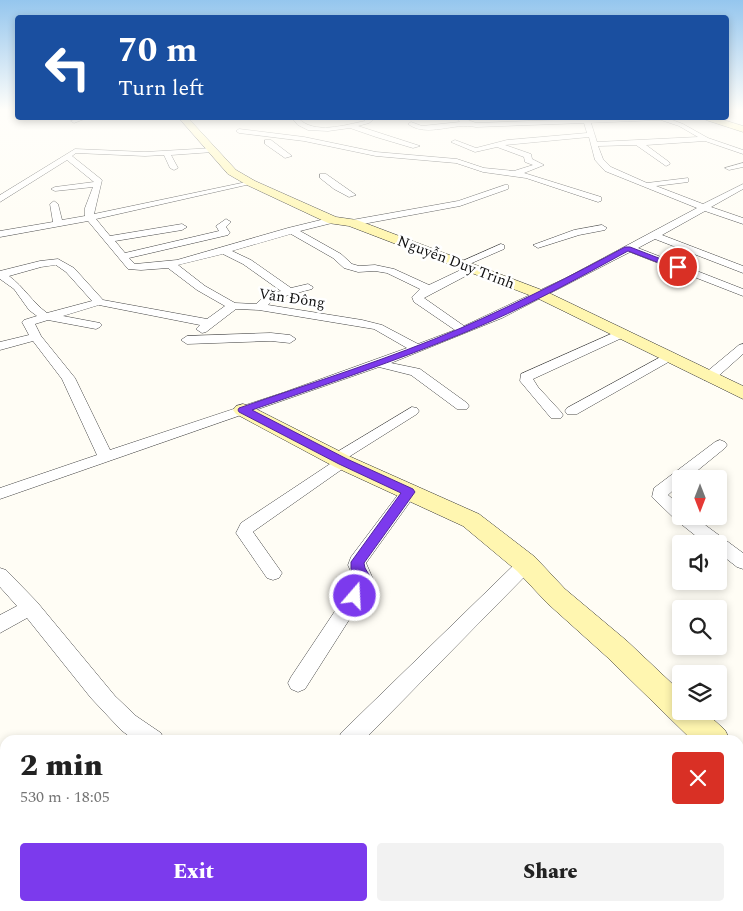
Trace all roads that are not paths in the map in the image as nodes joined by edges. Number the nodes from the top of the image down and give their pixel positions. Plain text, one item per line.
1 (73, 154) edge
2 (153, 154) edge
3 (167, 154) junction
4 (173, 154) edge
5 (216, 154) edge
6 (284, 154) edge
7 (373, 154) edge
8 (522, 154) edge
9 (597, 154) edge
10 (655, 154) edge
11 (67, 156) junction
12 (288, 156) dead end
13 (666, 164) dead end
14 (743, 165) edge
15 (174, 168) dead end
16 (729, 168) dead end
17 (514, 173) junction
18 (323, 176) dead end
19 (685, 180) dead end
20 (251, 183) junction
21 (98, 184) junction
22 (644, 185) junction
23 (743, 186) edge
24 (505, 187) dead end
25 (55, 189) dead end
26 (352, 195) dead end
27 (0, 199) edge
28 (598, 199) dead end
29 (54, 204) dead end
30 (702, 208) junction
31 (90, 218) junction
32 (333, 220) junction
33 (743, 221) edge
34 (58, 222) junction
35 (226, 222) dead end
36 (352, 222) junction
37 (182, 228) dead end
38 (602, 228) dead end
39 (0, 229) edge
40 (15, 230) junction
41 (291, 230) junction
42 (0, 234) edge
43 (653, 235) junction
44 (108, 239) junction
45 (538, 246) dead end
46 (502, 247) dead end
47 (628, 248) junction
48 (224, 251) junction
49 (123, 256) junction
50 (171, 265) junction
51 (467, 266) junction
52 (743, 270) edge
53 (0, 274) edge
54 (308, 287) dead end
55 (428, 289) junction
56 (290, 292) junction
57 (743, 293) edge
58 (542, 295) junction
59 (99, 302) junction
60 (233, 306) junction
61 (259, 307) junction
62 (44, 316) junction
63 (208, 323) junction
64 (96, 325) dead end
65 (463, 330) junction
66 (620, 334) junction
67 (36, 337) junction
68 (290, 339) dead end
69 (0, 346) edge
70 (416, 348) junction
71 (743, 348) edge
72 (668, 357) junction
73 (377, 363) junction
74 (710, 377) junction
75 (743, 393) edge
76 (462, 406) dead end
77 (243, 410) junction
78 (412, 411) dead end
79 (572, 411) dead end
80 (556, 415) dead end
81 (720, 445) dead end
82 (106, 456) junction
83 (340, 460) junction
84 (688, 470) edge
85 (672, 483) edge
86 (409, 492) junction
87 (0, 494) edge
88 (672, 507) edge
89 (694, 525) edge
90 (707, 535) edge
91 (727, 550) edge
92 (743, 562) edge
93 (526, 564) junction
94 (273, 573) dead end
95 (0, 575) edge
96 (30, 607) junction
97 (0, 625) edge
98 (298, 683) dead end
99 (672, 702) edge
100 (692, 720) edge
101 (143, 735) edge
102 (354, 735) edge
103 (708, 735) edge

1 - 11 street
2 - 3 street
3 - 4 street
3 - 15 street
5 - 20 street, Nguyễn Duy Trinh
6 - 12 street
7 - 17 street
8 - 17 street
9 - 22 street
10 - 13 street
11 - 21 street
11 - 27 street
14 - 16 street
17 - 28 street
18 - 26 street
19 - 22 street
20 - 31 street
20 - 32 street, Nguyễn Duy Trinh
21 - 25 street
21 - 31 street
22 - 30 street
23 - 30 street
24 - 36 street
29 - 34 street
30 - 33 street
30 - 43 street
31 - 34 street
31 - 44 street
32 - 36 street, Nguyễn Duy Trinh
32 - 41 street
34 - 40 street
35 - 49 street
36 - 51 street, Nguyễn Duy Trinh
37 - 44 street
38 - 45 street
39 - 40 street
40 - 42 street
41 - 48 street
41 - 55 street
43 - 47 street
43 - 52 street
44 - 49 street
46 - 51 street
47 - 57 street
47 - 58 street
48 - 50 street
48 - 56 street
49 - 50 street
50 - 60 street, Văn Đông
51 - 55 street
51 - 58 street, Nguyễn Duy Trinh
53 - 59 street
53 - 62 street
54 - 56 street
55 - 65 street
56 - 61 street
58 - 65 street
58 - 66 street, Nguyễn Duy Trinh
59 - 62 street
59 - 63 street
60 - 61 street, Văn Đông
60 - 63 street
61 - 70 street, Văn Đông
62 - 64 street
62 - 67 street
63 - 68 street
65 - 70 street
66 - 72 street, Nguyễn Duy Trinh
66 - 80 street
67 - 69 street
67 - 82 street
70 - 73 street
71 - 74 street
72 - 74 street, Nguyễn Duy Trinh
72 - 79 street
73 - 76 street
73 - 77 street
74 - 75 street, Nguyễn Duy Trinh
77 - 82 street
77 - 83 street
78 - 83 street
81 - 84 street
82 - 87 street
83 - 86 street
83 - 94 street
85 - 88 street
86 - 93 street
86 - 98 street
89 - 90 street
91 - 92 street
93 - 99 street
93 - 102 street
95 - 96 street
96 - 97 street
96 - 101 street
100 - 103 street

